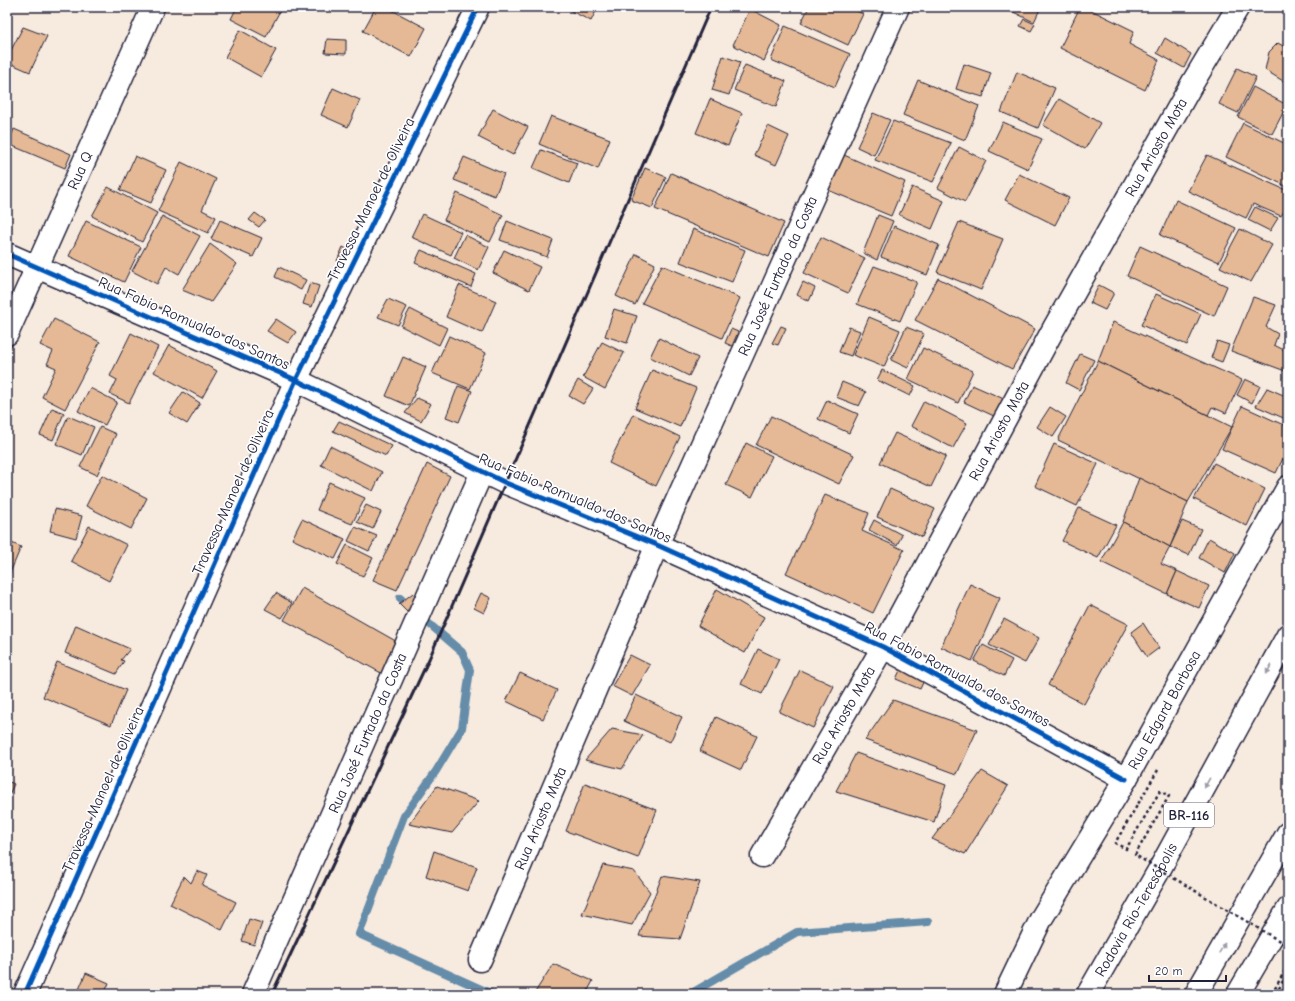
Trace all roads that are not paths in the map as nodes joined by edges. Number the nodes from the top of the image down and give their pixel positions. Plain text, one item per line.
1 (154, 7) edge
2 (478, 7) edge
3 (898, 7) edge
4 (1238, 7) edge
5 (7, 254) edge
6 (36, 267) junction
7 (7, 334) edge
8 (296, 380) junction
9 (482, 472) junction
10 (1288, 487) edge
11 (657, 545) junction
12 (1288, 635) edge
13 (883, 647) junction
14 (1126, 778) junction
15 (1288, 833) edge
16 (762, 856) dead end
17 (1288, 909) edge
18 (480, 960) dead end
19 (25, 994) edge
20 (253, 994) edge
21 (1005, 994) edge
22 (1088, 994) edge
23 (1196, 994) edge
24 (1238, 994) edge

1 - 6 main road, Rua Q
2 - 8 main road, Travessa Manoel de Oliveira
3 - 11 main road, Rua José Furtado da Costa
4 - 13 main road, Rua Ariosto Mota
5 - 6 main road, Rua Fabio Romualdo dos Santos
6 - 7 main road, Rua Q
6 - 8 main road, Rua Fabio Romualdo dos Santos
8 - 9 main road, Rua Fabio Romualdo dos Santos
8 - 19 main road, Travessa Manoel de Oliveira
9 - 11 main road, Rua Fabio Romualdo dos Santos
9 - 20 main road, Rua José Furtado da Costa
10 - 14 main road, Rua Edgard Barbosa
11 - 13 main road, Rua Fabio Romualdo dos Santos
11 - 18 main road, Rua Ariosto Mota
12 -> 22 main road, Rodovia Rio-Teresópolis / BR-116
13 - 14 main road, Rua Fabio Romualdo dos Santos
13 - 16 main road, Rua Ariosto Mota
14 - 21 main road, Rua Edgard Barbosa
23 -> 15 main road
17 - 24 main road

